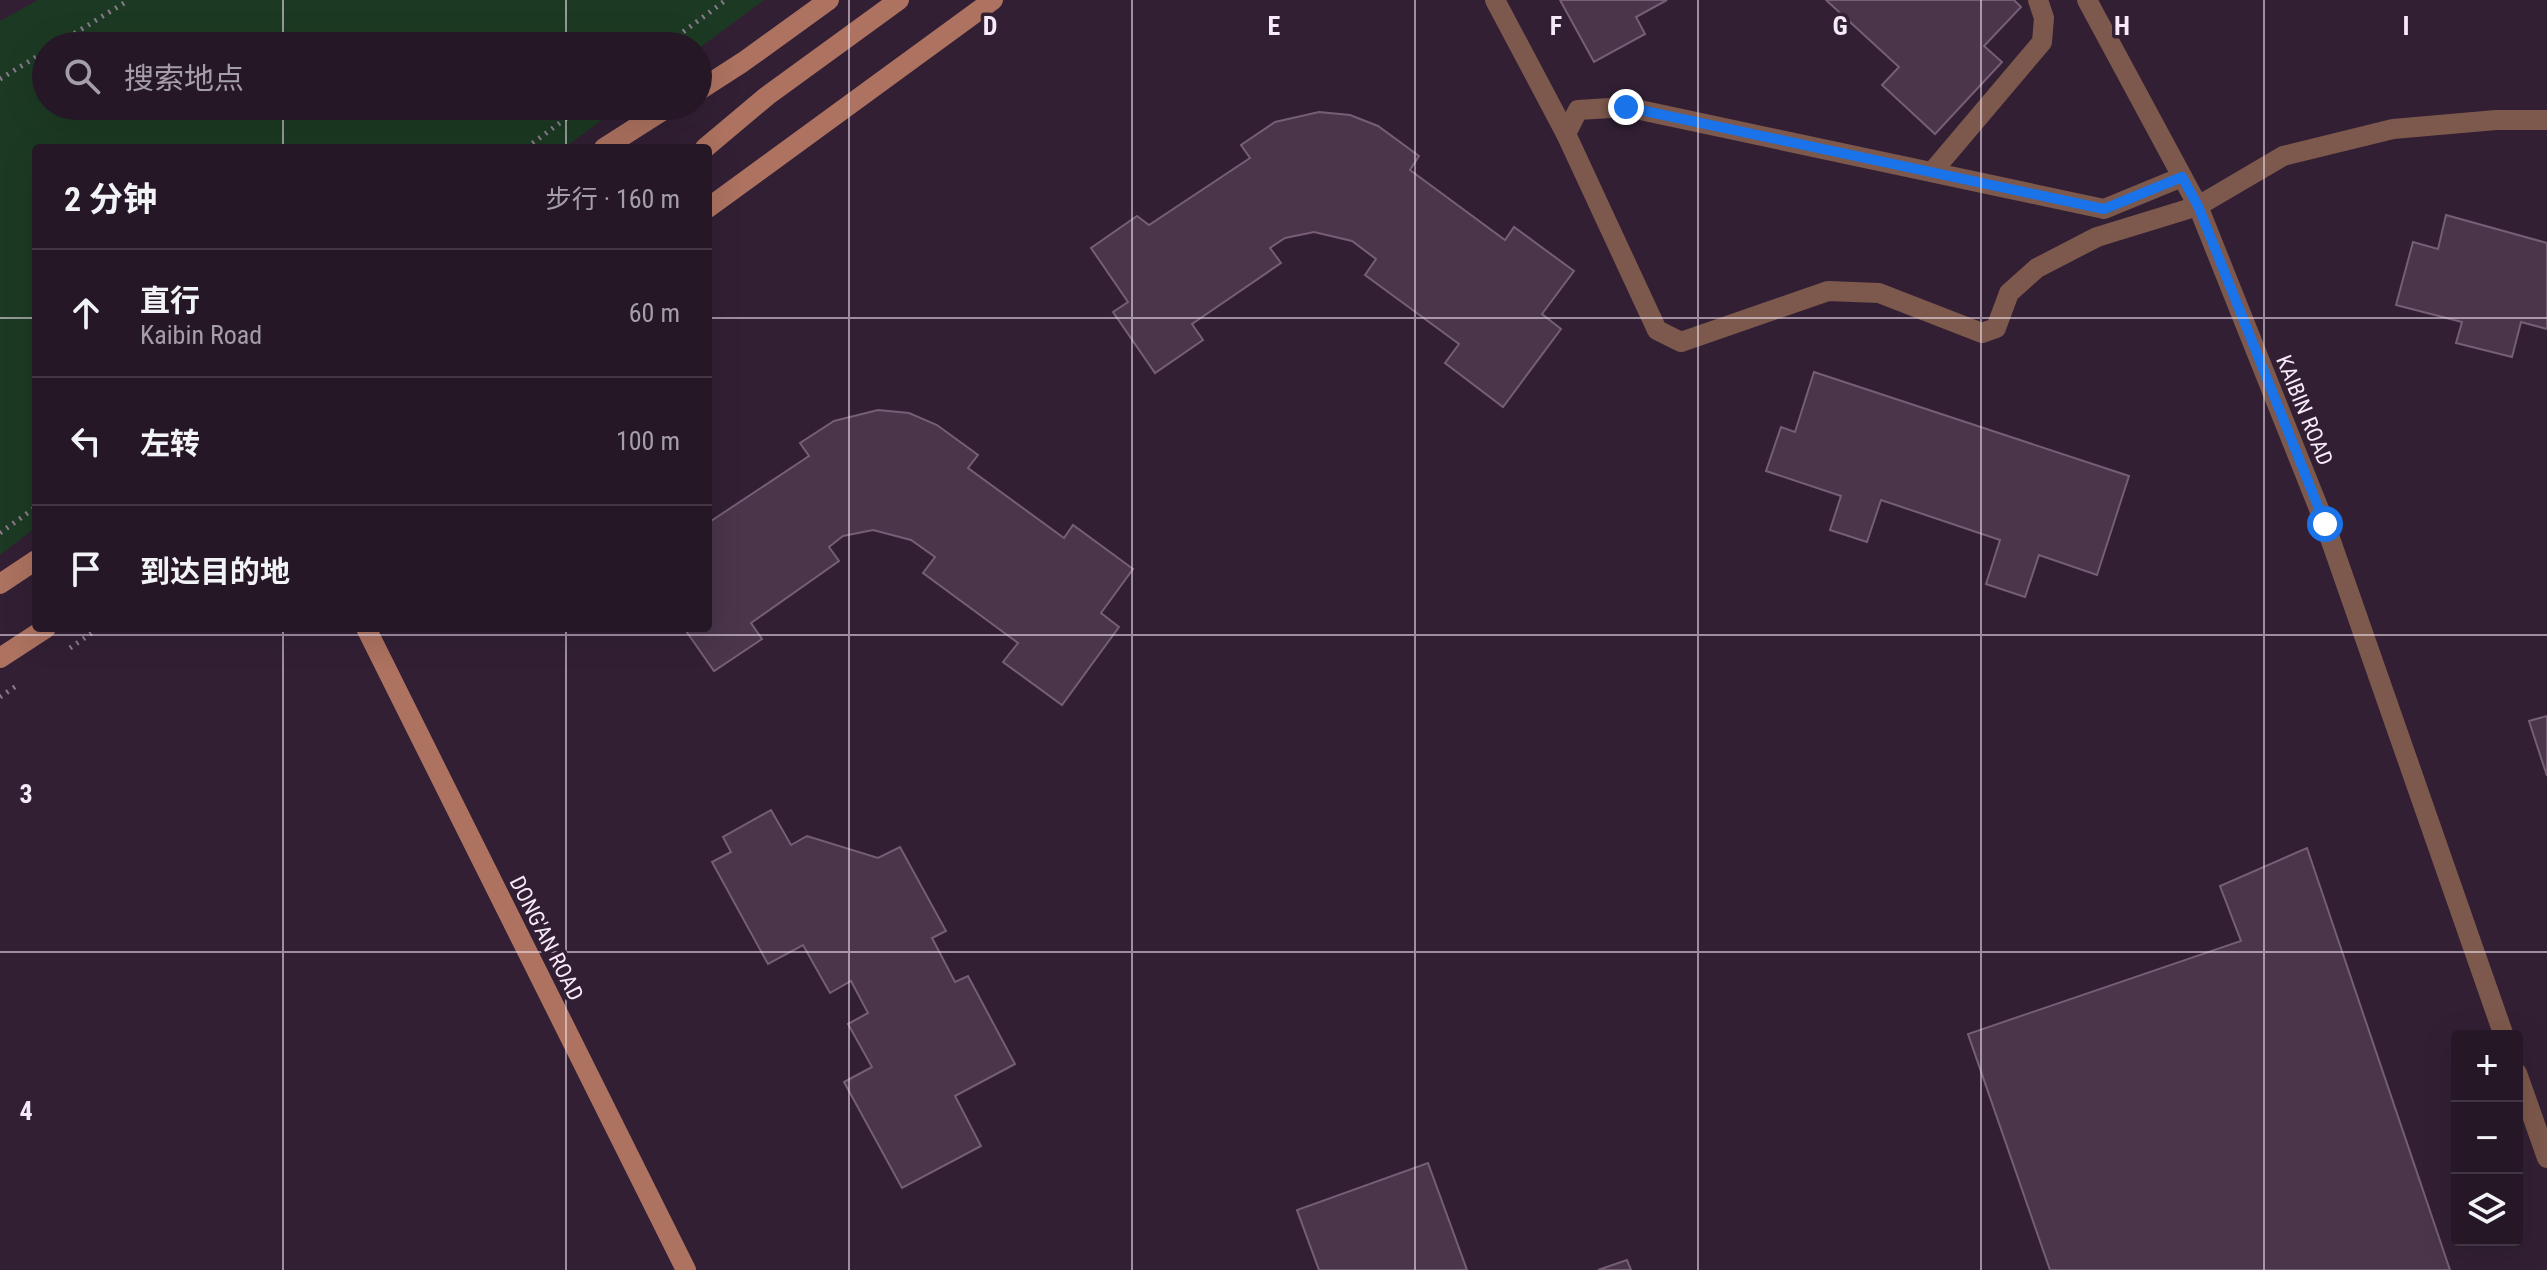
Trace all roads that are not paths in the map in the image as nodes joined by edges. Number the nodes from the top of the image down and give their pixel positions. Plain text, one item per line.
1 (829, 0) edge
2 (899, 0) edge
3 (993, 0) edge
4 (1495, 0) edge
5 (2038, 0) edge
6 (2087, 0) edge
7 (712, 82) edge
8 (648, 120) edge
9 (2547, 120) edge
10 (1566, 134) junction
11 (610, 144) edge
12 (710, 144) edge
13 (1932, 172) junction
14 (2182, 177) junction
15 (712, 205) edge
16 (2198, 206) junction
17 (32, 563) edge
18 (0, 584) edge
19 (40, 632) edge
20 (368, 632) edge
21 (0, 658) edge
22 (2502, 1030) edge
23 (2523, 1090) edge
24 (2547, 1158) edge
25 (686, 1270) edge

1 - 7 street
2 - 12 street
3 - 15 street
4 - 10 street
5 - 13 street
6 - 14 street, KAIBIN ROAD
8 - 11 street
9 - 16 street
10 - 13 street
10 - 16 street
13 - 14 street
14 - 16 street, KAIBIN ROAD
16 - 22 street, KAIBIN ROAD
17 - 18 street
19 - 21 street
20 - 25 street, DONG'AN ROAD
23 - 24 street

